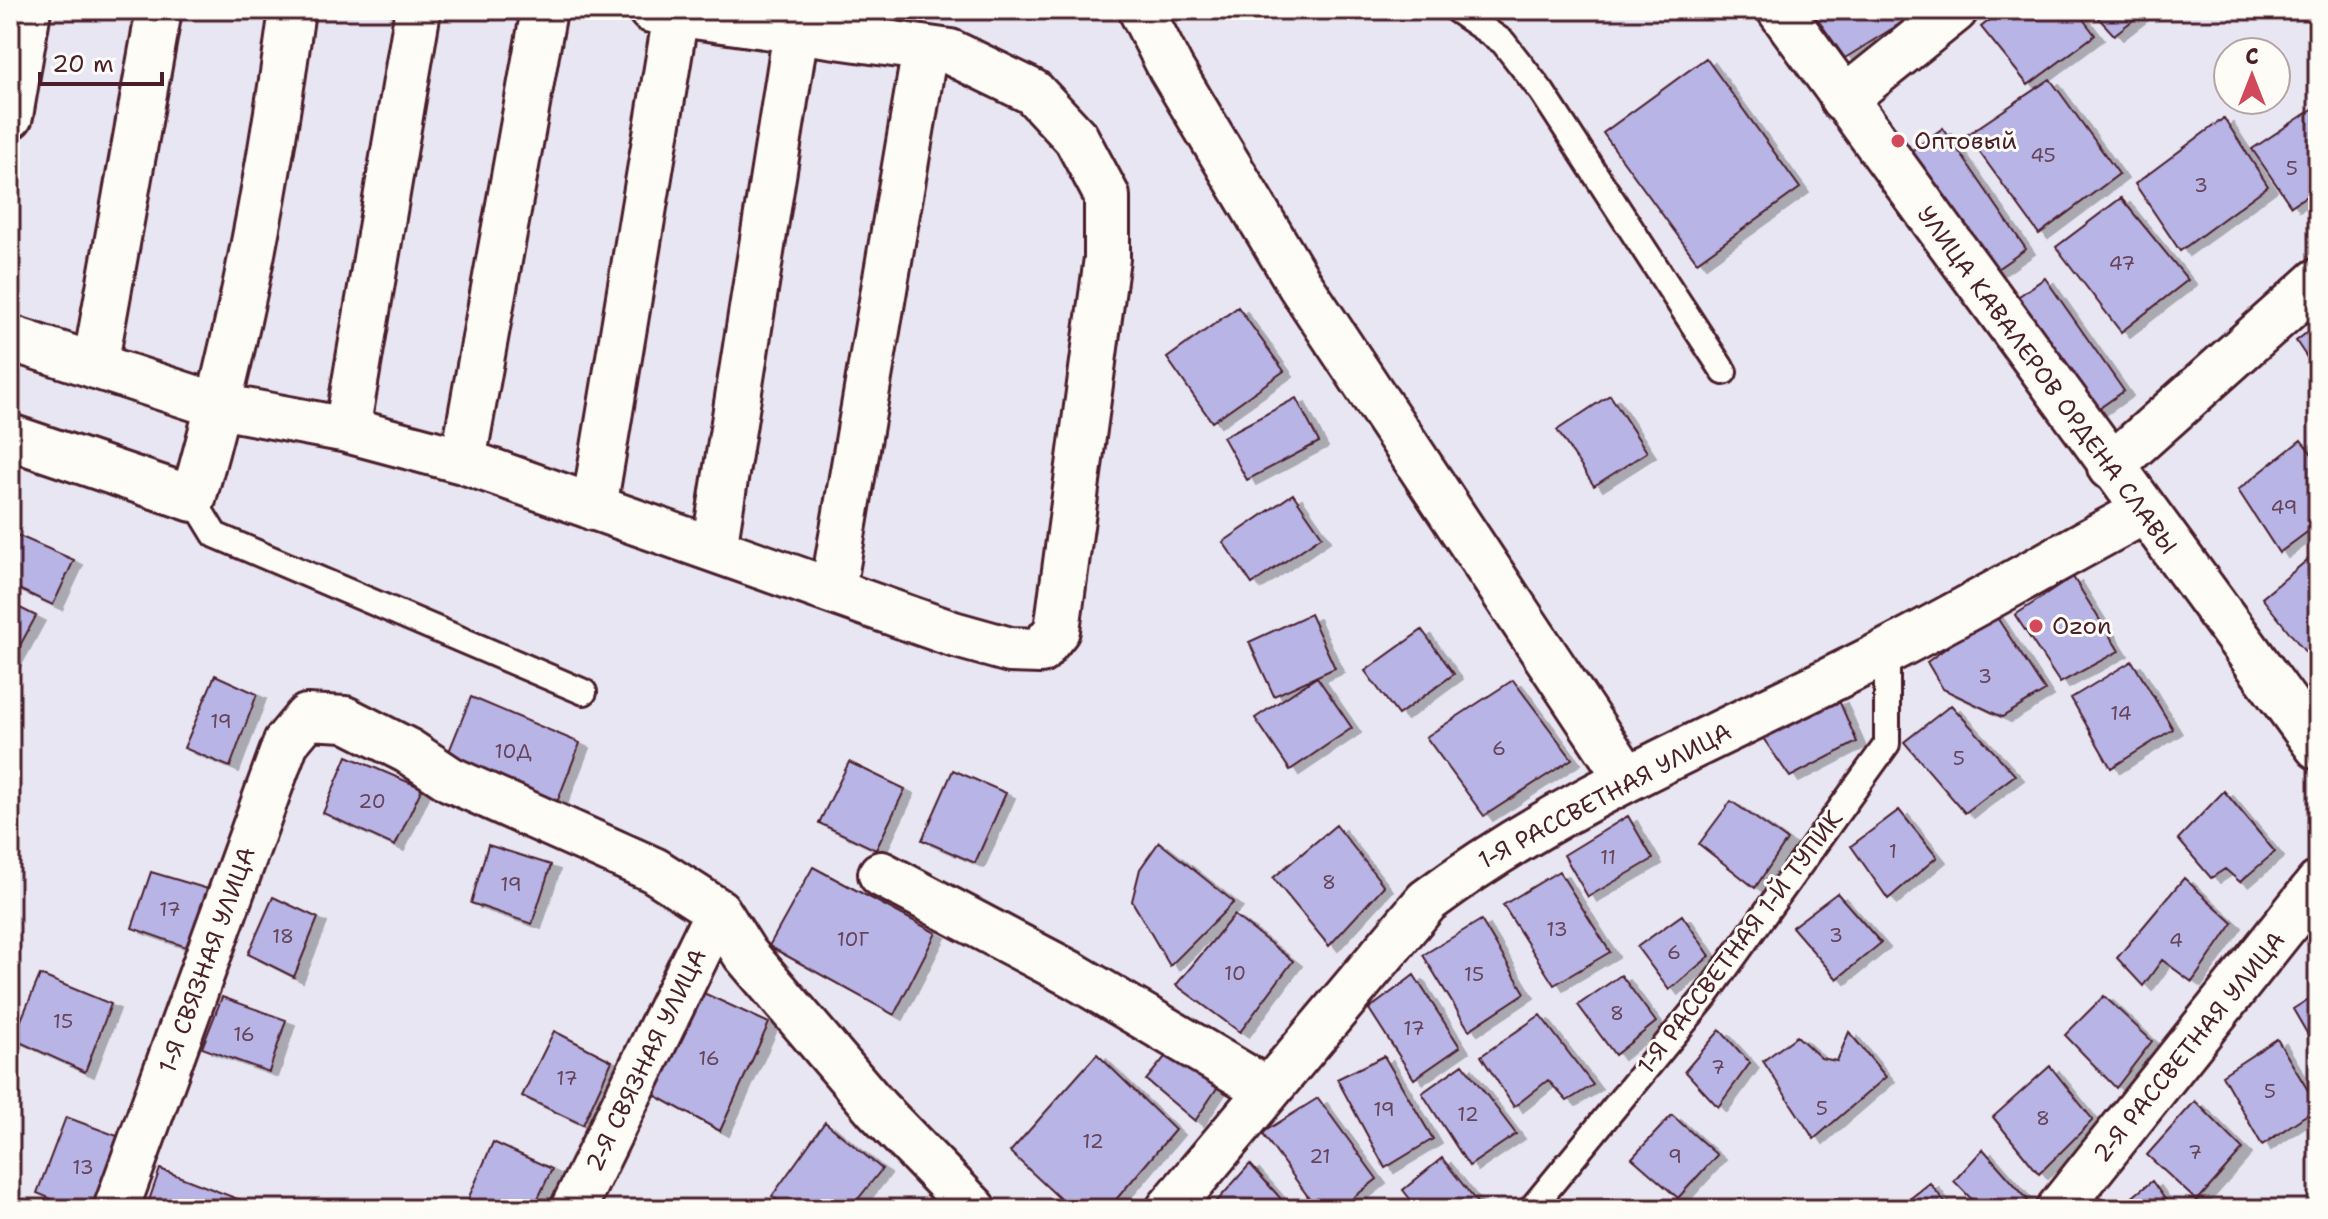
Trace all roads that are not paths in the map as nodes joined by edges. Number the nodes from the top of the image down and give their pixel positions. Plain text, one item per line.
1 (28, 10) edge
2 (159, 10) edge
3 (292, 10) edge
4 (418, 10) edge
5 (544, 10) edge
6 (1141, 10) edge
7 (1456, 10) edge
8 (1780, 10) edge
9 (1955, 10) edge
10 (664, 12) edge
11 (796, 31) junction
12 (925, 49) junction
13 (1843, 100) junction
14 (10, 116) edge
15 (2318, 281) edge
16 (10, 338) edge
17 (95, 366) junction
18 (1724, 372) dead end
19 (219, 406) junction
20 (347, 430) junction
21 (10, 437) edge
22 (463, 461) junction
23 (2110, 467) junction
24 (193, 499) junction
25 (594, 508) junction
26 (2143, 512) junction
27 (714, 549) junction
28 (833, 589) junction
29 (1887, 651) junction
30 (584, 692) dead end
31 (2318, 747) edge
32 (1627, 778) junction
33 (881, 874) dead end
34 (2318, 884) edge
35 (718, 911) junction
36 (1266, 1089) junction
37 (116, 1209) edge
38 (573, 1209) edge
39 (974, 1209) edge
40 (1169, 1209) edge
41 (1531, 1209) edge
42 (2059, 1209) edge

1 - 14 street
2 - 17 street
3 - 19 street
4 - 20 street
5 - 22 street
6 - 32 street
7 - 18 lane
8 - 13 street, УЛИЦА КАВАЛЕРОВ ОРДЕНА СЛАВЫ
9 - 13 street
10 - 11 street
10 - 25 street
11 - 12 street
11 - 27 street
12 - 28 street
12 - 28 street
13 - 23 street, УЛИЦА КАВАЛЕРОВ ОРДЕНА СЛАВЫ
15 - 23 street
16 - 17 street
17 - 19 street
19 - 20 street
19 - 24 street
20 - 22 street
21 - 24 street
22 - 25 street
23 - 26 street, УЛИЦА КАВАЛЕРОВ ОРДЕНА СЛАВЫ
24 - 30 lane
25 - 27 street
26 - 29 street, 1-Я РАССВЕТНАЯ УЛИЦА
26 - 31 street, УЛИЦА КАВАЛЕРОВ ОРДЕНА СЛАВЫ
27 - 28 street
29 - 32 street, 1-Я РАССВЕТНАЯ УЛИЦА
29 - 41 lane, 1-Я РАССВЕТНАЯ 1-Й ТУПИК
32 - 36 street, 1-Я РАССВЕТНАЯ УЛИЦА
33 - 36 street
34 - 42 street, 2-Я РАССВЕТНАЯ УЛИЦА
35 - 37 street, 1-Я СВЯЗНАЯ УЛИЦА
35 - 38 street, 2-Я СВЯЗНАЯ УЛИЦА
35 - 39 street
36 - 40 street, 1-Я РАССВЕТНАЯ УЛИЦА

